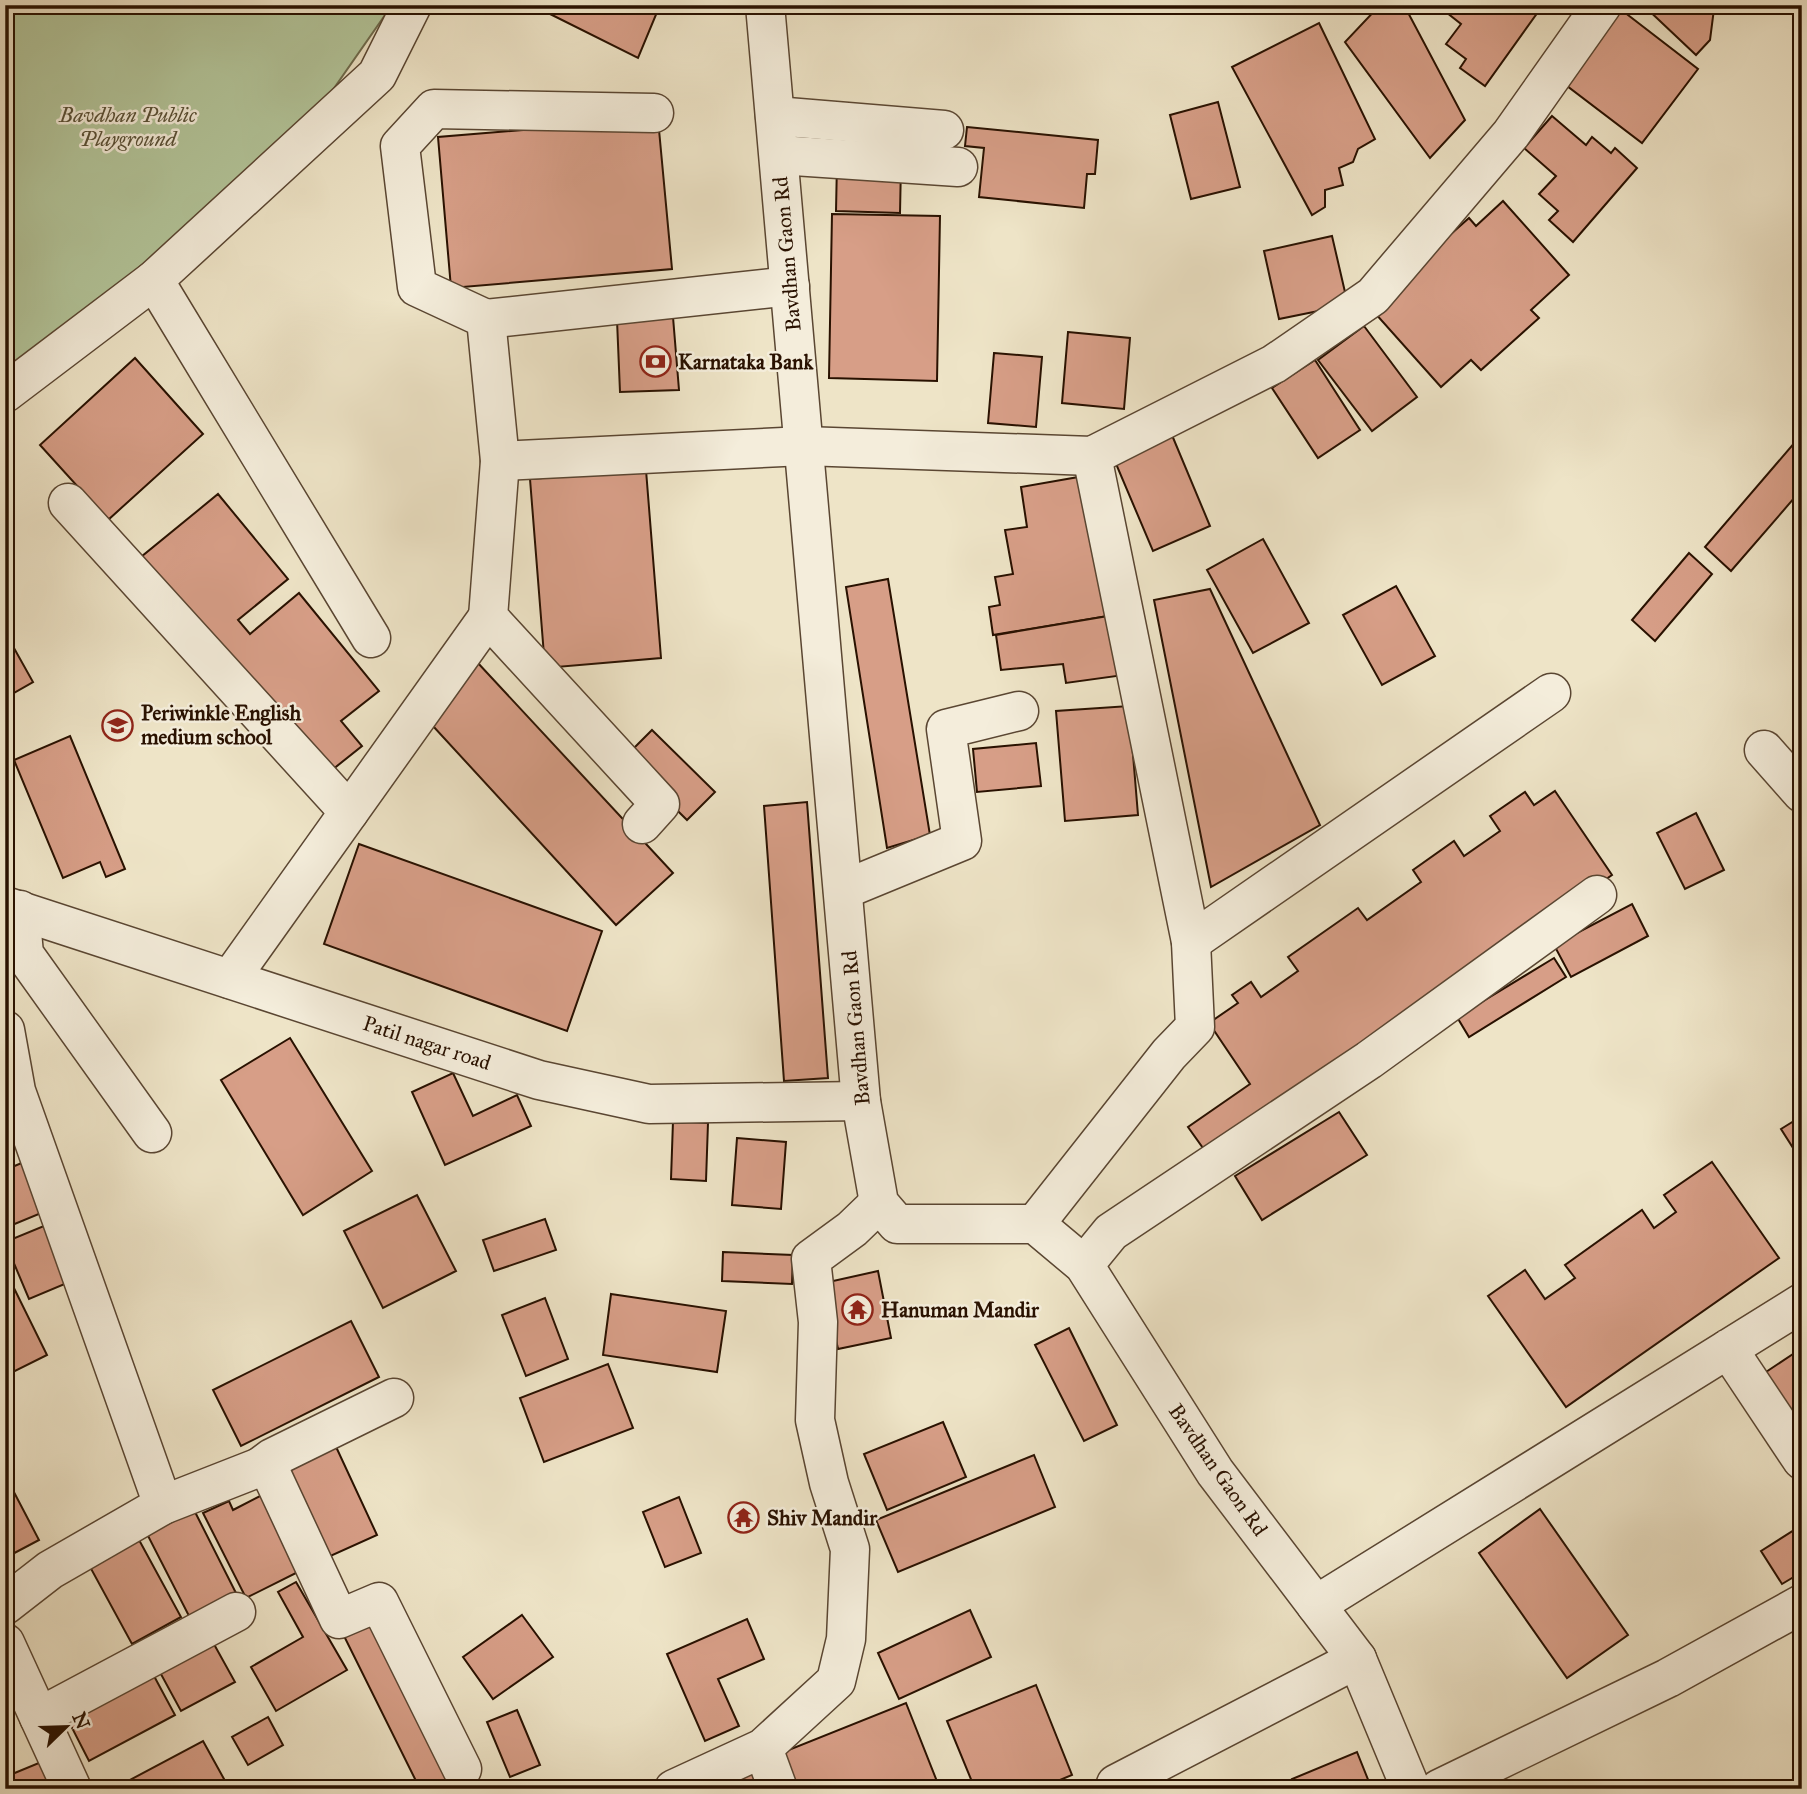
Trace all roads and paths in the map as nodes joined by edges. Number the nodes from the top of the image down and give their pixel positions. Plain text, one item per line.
1 (412, 5) edge
2 (765, 5) edge
3 (1602, 5) edge
4 (654, 113) dead end
5 (775, 116) junction
6 (944, 130) dead end
7 (779, 155) junction
8 (958, 167) dead end
9 (153, 280) junction
10 (790, 285) junction
11 (486, 319) junction
12 (5, 393) edge
13 (804, 446) junction
14 (1092, 456) junction
15 (500, 461) junction
16 (68, 503) dead end
17 (488, 617) junction
18 (371, 638) dead end
19 (1551, 694) dead end
20 (1019, 711) dead end
21 (1764, 750) dead end
22 (1802, 793) edge
23 (349, 812) junction
24 (642, 824) dead end
25 (843, 890) junction
26 (1597, 895) dead end
27 (13, 908) edge
28 (1191, 942) junction
29 (230, 979) junction
30 (5, 1030) edge
31 (862, 1101) junction
32 (152, 1133) dead end
33 (879, 1203) junction
34 (1035, 1224) junction
35 (1084, 1265) junction
36 (1802, 1303) edge
37 (1728, 1349) junction
38 (394, 1398) dead end
39 (1802, 1460) edge
40 (260, 1467) junction
41 (163, 1505) junction
42 (1802, 1604) edge
43 (5, 1605) edge
44 (1316, 1605) junction
45 (236, 1612) dead end
46 (5, 1643) edge
47 (1357, 1659) junction
48 (39, 1717) junction
49 (763, 1748) junction
50 (462, 1769) dead end
51 (1116, 1784) dead end
52 (72, 1789) edge
53 (674, 1789) edge
54 (778, 1789) edge
55 (1411, 1789) edge
56 (1439, 1789) edge

1 - 9 street
2 - 5 street, Bavdhan Gaon Rd
3 - 14 street
4 - 11 street
5 - 6 street
5 - 7 street, Bavdhan Gaon Rd
7 - 8 street
7 - 10 street, Bavdhan Gaon Rd
9 - 12 street
9 - 18 street
10 - 11 street
10 - 13 street, Bavdhan Gaon Rd
11 - 15 street
13 - 14 street
13 - 15 street
13 - 25 street, Bavdhan Gaon Rd
14 - 28 street
15 - 17 street
16 - 23 street
17 - 23 street
17 - 24 street
19 - 28 street
20 - 25 street
21 - 22 street
23 - 29 street
25 - 31 street, Bavdhan Gaon Rd
26 - 35 street
27 - 29 street, Patil nagar road
27 - 32 street
28 - 34 street
29 - 31 street, Patil nagar road
30 - 41 street
31 - 33 street, Bavdhan Gaon Rd
33 - 34 street
33 - 49 street
34 - 35 street, Bavdhan Gaon Rd
35 - 44 street, Bavdhan Gaon Rd
36 - 37 street
37 - 39 street
37 - 44 street
38 - 40 street
40 - 41 street
40 - 50 street
41 - 43 street
42 - 56 street
44 - 47 street, Bavdhan Gaon Rd
45 - 48 street
46 - 48 street
47 - 51 street
47 - 55 street, Bavdhan Gaon Rd
48 - 52 street
49 - 53 street
49 - 54 street

